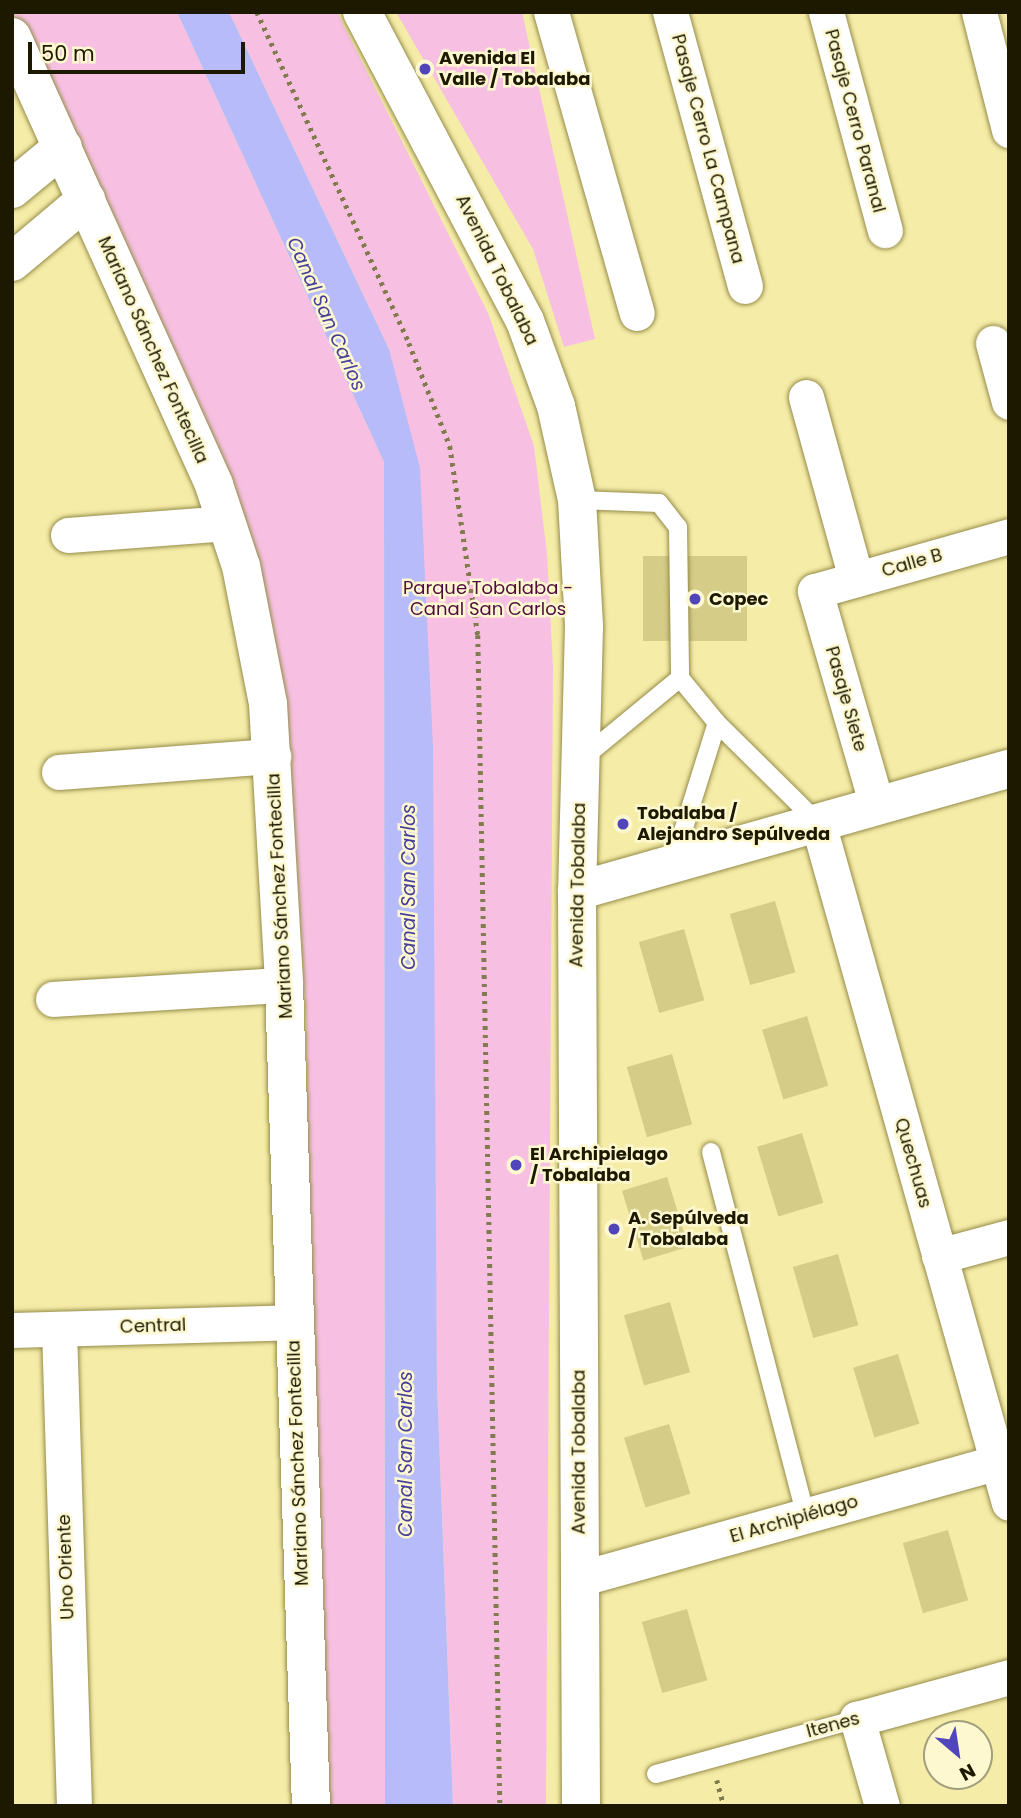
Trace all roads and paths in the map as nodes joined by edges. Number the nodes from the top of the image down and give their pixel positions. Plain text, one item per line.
1 (257, 12) edge
2 (362, 12) edge
3 (551, 12) edge
4 (670, 12) edge
5 (826, 12) edge
6 (979, 12) edge
7 (12, 37) edge
8 (1009, 130) edge
9 (63, 147) junction
10 (12, 189) edge
11 (86, 200) junction
12 (885, 230) dead end
13 (12, 262) edge
14 (745, 286) dead end
15 (637, 313) dead end
16 (993, 343) dead end
17 (806, 397) dead end
18 (1009, 402) edge
19 (577, 500) junction
20 (228, 523) junction
21 (68, 535) dead end
22 (1009, 536) edge
23 (856, 579) junction
24 (814, 591) joint
25 (680, 678) junction
26 (717, 723) junction
27 (273, 756) junction
28 (580, 760) junction
29 (59, 772) dead end
30 (1007, 776) edge
31 (877, 806) junction
32 (818, 823) junction
33 (673, 864) junction
34 (577, 891) junction
35 (284, 985) junction
36 (53, 999) dead end
37 (711, 1152) dead end
38 (1009, 1237) edge
39 (940, 1256) junction
40 (293, 1322) junction
41 (59, 1329) junction
42 (12, 1330) edge
43 (1003, 1461) edge
44 (1009, 1503) edge
45 (806, 1516) junction
46 (579, 1579) junction
47 (1009, 1677) edge
48 (857, 1719) junction
49 (656, 1773) dead end
50 (74, 1806) edge
51 (310, 1806) edge
52 (500, 1806) edge
53 (581, 1806) edge
54 (882, 1806) edge

1 - 52 path
2 - 19 street, Avenida Tobalaba
3 - 15 street
4 - 14 street, Pasaje Cerro La Campana
5 - 12 street, Pasaje Cerro Paranal
6 - 8 street
7 - 9 street, Mariano Sánchez Fontecilla
9 - 10 street
9 - 11 street, Mariano Sánchez Fontecilla
11 - 13 street
11 - 20 street, Mariano Sánchez Fontecilla
16 - 18 street
17 - 23 street
19 - 25 lane
19 - 28 street, Avenida Tobalaba
20 - 21 street
20 - 27 street, Mariano Sánchez Fontecilla
22 - 23 street, Calle B
23 - 24 street, Calle B
24 - 31 street, Pasaje Siete
25 - 26 lane
25 - 28 lane
26 - 32 lane
26 - 33 lane
27 - 29 street
27 - 35 street, Mariano Sánchez Fontecilla
28 - 34 street, Avenida Tobalaba
30 - 31 street
31 - 32 street
32 - 33 street
32 - 39 street, Quechuas
33 - 34 street
34 - 46 street, Avenida Tobalaba
35 - 36 street
35 - 40 street, Mariano Sánchez Fontecilla
37 - 45 lane
38 - 39 street
39 - 43 street, Quechuas
40 - 41 street, Central
40 - 51 street, Mariano Sánchez Fontecilla
41 - 42 street, Central
41 - 50 street, Uno Oriente
43 - 44 street, Quechuas
43 - 45 street, El Archipiélago
45 - 46 street, El Archipiélago
46 - 53 street, Avenida Tobalaba
47 - 48 street, Itenes
48 - 49 lane, Itenes
48 - 54 street

